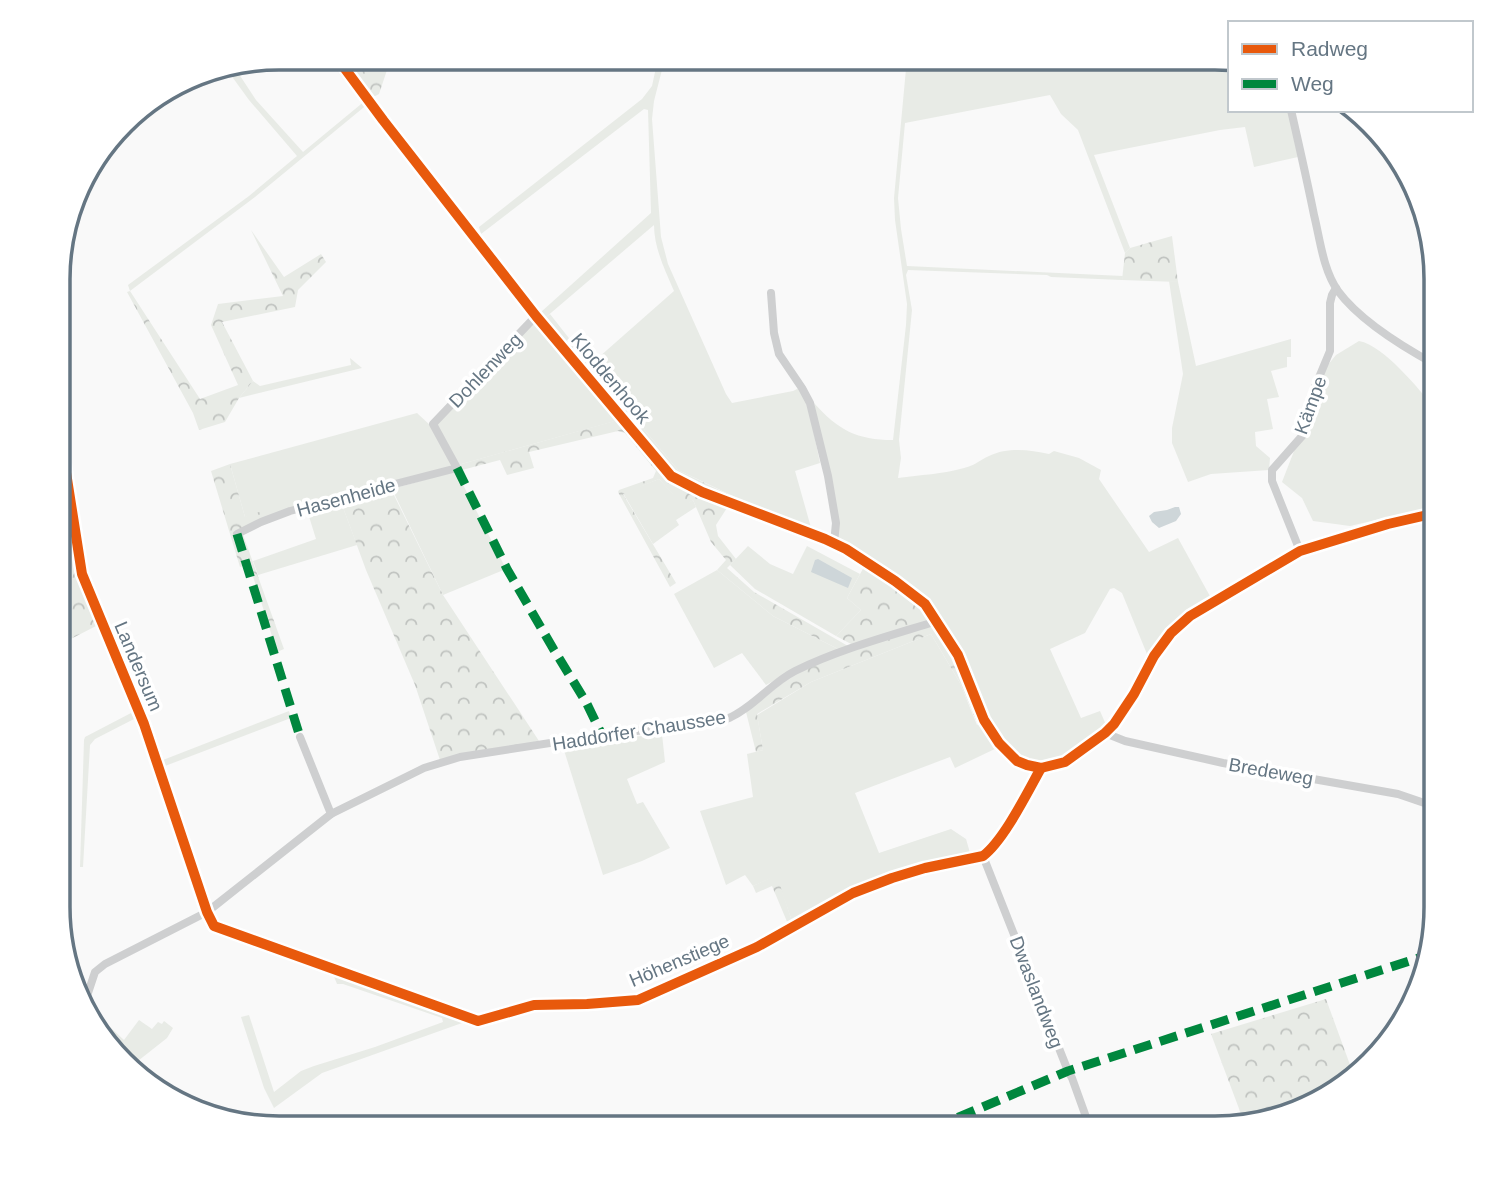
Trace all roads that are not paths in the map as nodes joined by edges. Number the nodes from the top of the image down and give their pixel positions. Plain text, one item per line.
1 (346, 70) edge
2 (1291, 112) edge
3 (1336, 289) junction
4 (771, 293) dead end
5 (536, 316) junction
6 (1424, 358) edge
7 (457, 468) joint
8 (70, 498) edge
9 (1424, 516) edge
10 (237, 534) dead end
11 (834, 543) junction
12 (1300, 551) junction
13 (937, 621) junction
14 (1105, 733) junction
15 (300, 737) dead end
16 (1041, 768) junction
17 (1424, 803) edge
18 (331, 814) junction
19 (983, 856) junction
20 (207, 912) junction
21 (88, 992) edge
22 (1086, 1116) edge

1 - 5 street, Kloddenhook
2 - 3 street, Kämpe
3 - 6 street, Kämpe
3 - 12 street, Kämpe
4 - 11 street
5 - 7 street, Dohlenweg
5 - 11 street, Kloddenhook
7 - 10 street, Hasenheide
8 - 20 street, Landersum
9 - 12 street
11 - 13 street, Kloddenhook
12 - 14 street
13 - 16 street, Kloddenhook
13 - 18 street, Haddorfer Chaussee
14 - 16 street
14 - 17 street, Bredeweg
15 - 18 street
16 - 19 street
18 - 20 street
19 - 20 street, Höhenstiege
19 - 22 street, Dwaslandweg
20 - 21 street

